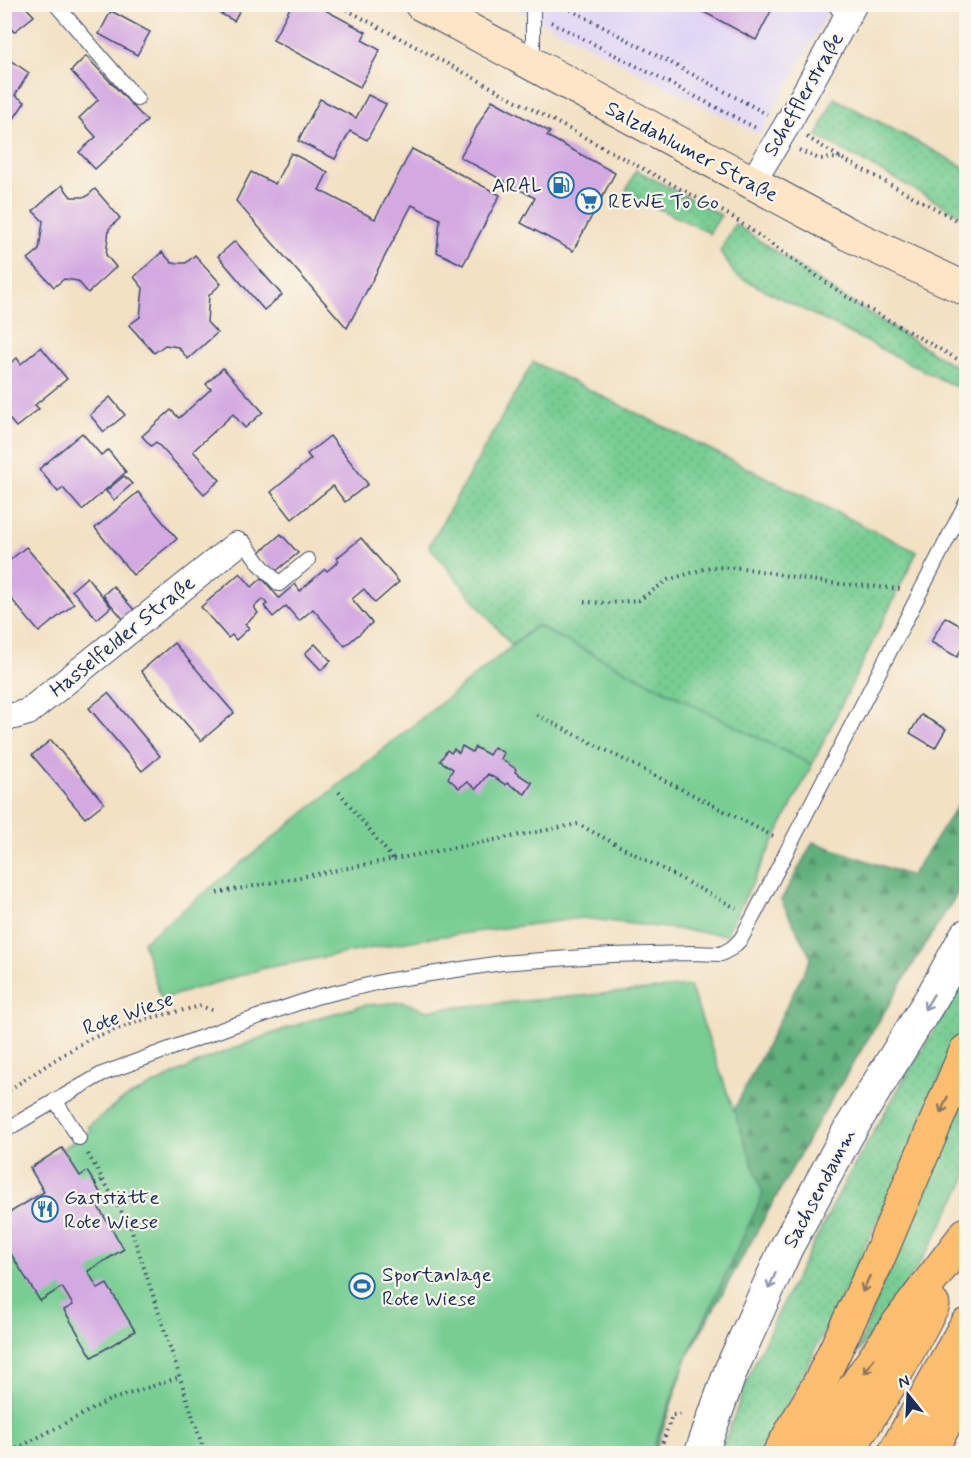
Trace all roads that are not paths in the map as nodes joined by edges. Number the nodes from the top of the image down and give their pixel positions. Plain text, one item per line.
1 (421, 4) edge
2 (58, 7) dead end
3 (533, 8) edge
4 (845, 9) edge
5 (533, 65) junction
6 (137, 99) dead end
7 (752, 183) junction
8 (966, 289) edge
9 (966, 503) edge
10 (236, 545) joint
11 (308, 560) dead end
12 (4, 716) edge
13 (966, 936) edge
14 (966, 1051) edge
15 (55, 1100) junction
16 (4, 1131) edge
17 (79, 1138) road end
18 (966, 1234) edge
19 (966, 1243) edge
20 (966, 1325) edge
21 (966, 1384) edge
22 (701, 1454) edge
23 (779, 1454) edge
24 (809, 1454) edge
25 (846, 1454) edge
26 (894, 1454) edge
27 (929, 1454) edge

1 - 5 main road, Salzdahlumer Straße
2 - 6 lane
3 - 5 lane
4 - 7 street, Schefflerstraße
5 - 7 main road, Salzdahlumer Straße
7 - 8 main road, Salzdahlumer Straße
9 - 15 lane
10 - 11 lane
10 - 12 street, Hasselfelder Straße
13 -> 22 street, Sachsendamm
14 -> 23 highway
15 - 16 lane
15 - 17 lane
18 -> 24 highway
19 - 25 highway
20 - 26 highway
21 - 27 highway

